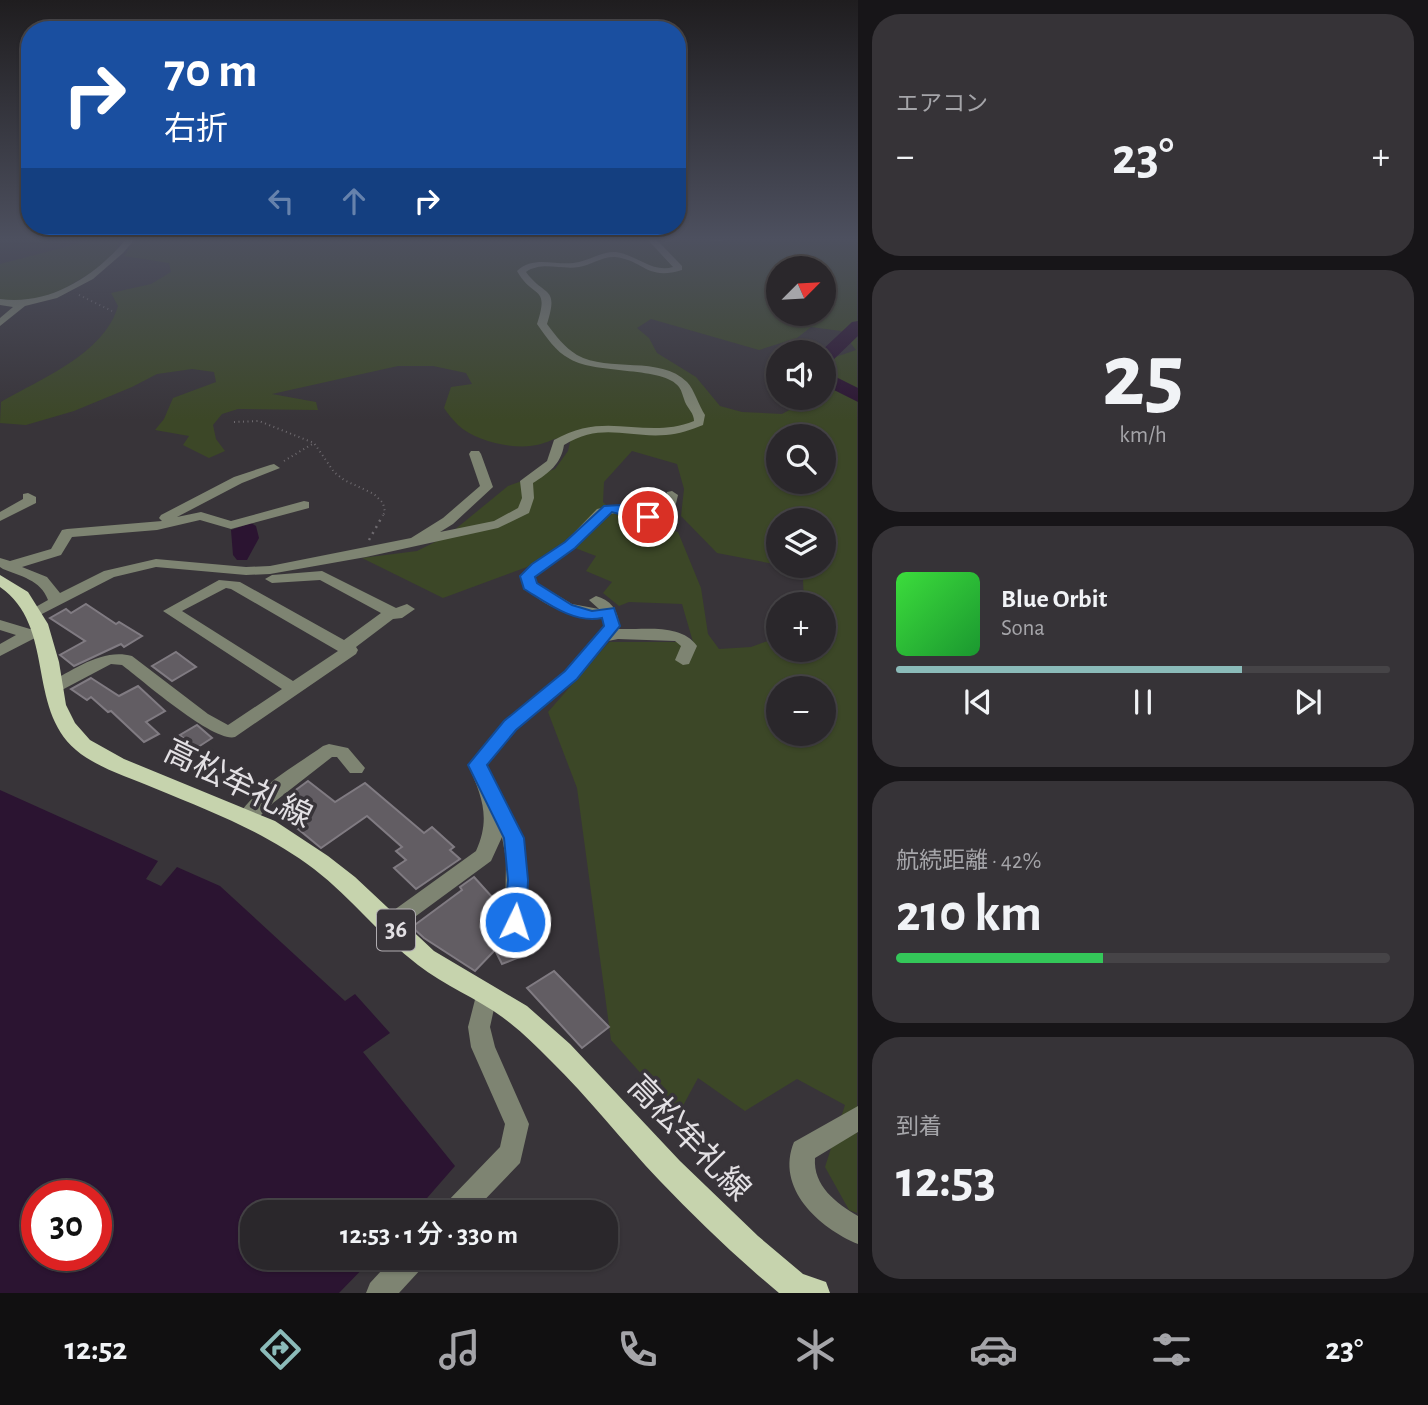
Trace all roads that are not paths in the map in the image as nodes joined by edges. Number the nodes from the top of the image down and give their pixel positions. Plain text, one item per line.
1 (39, 299) edge
2 (548, 299) edge
3 (0, 302) edge
4 (20, 306) junction
5 (0, 323) edge
6 (475, 454) dead end
7 (274, 468) road end
8 (672, 495) dead end
9 (27, 497) dead end
10 (304, 505) dead end
11 (0, 517) edge
12 (152, 527) junction
13 (416, 541) junction
14 (300, 555) dead end
15 (3, 568) edge
16 (233, 577) junction
17 (56, 602) junction
18 (0, 625) edge
19 (34, 627) junction
20 (602, 638) junction
21 (344, 648) junction
22 (0, 651) edge
23 (683, 660) dead end
24 (54, 687) junction
25 (293, 688) junction
26 (356, 768) dead end
27 (493, 799) junction
28 (247, 817) junction
29 (515, 922) dead end
30 (390, 924) junction
31 (486, 995) junction
32 (858, 1118) edge
33 (467, 1200) edge
34 (858, 1231) edge
35 (401, 1270) edge
36 (380, 1293) edge
37 (815, 1293) edge

1 - 4 street
2 - 13 street
3 - 4 street
4 - 5 street
6 - 13 street
7 - 12 street
8 - 20 street
9 - 11 street
10 - 12 street
12 - 15 street
13 - 16 street
14 - 16 street
15 - 17 street
15 - 19 main road, 高松牟礼線 / 36
16 - 17 street
16 - 21 street
16 - 21 street
16 - 25 street
17 - 19 street
18 - 19 street
19 - 22 street
19 - 24 main road, 高松牟礼線 / 36
20 - 23 street
20 - 27 street
21 - 25 street
24 - 25 street
24 - 28 main road, 高松牟礼線 / 36
26 - 28 street
27 - 29 street
27 - 30 street
28 - 30 main road, 高松牟礼線 / 36
30 - 31 main road, 高松牟礼線 / 36
31 - 33 street
31 - 37 main road, 高松牟礼線 / 36
32 - 34 street
35 - 36 street

